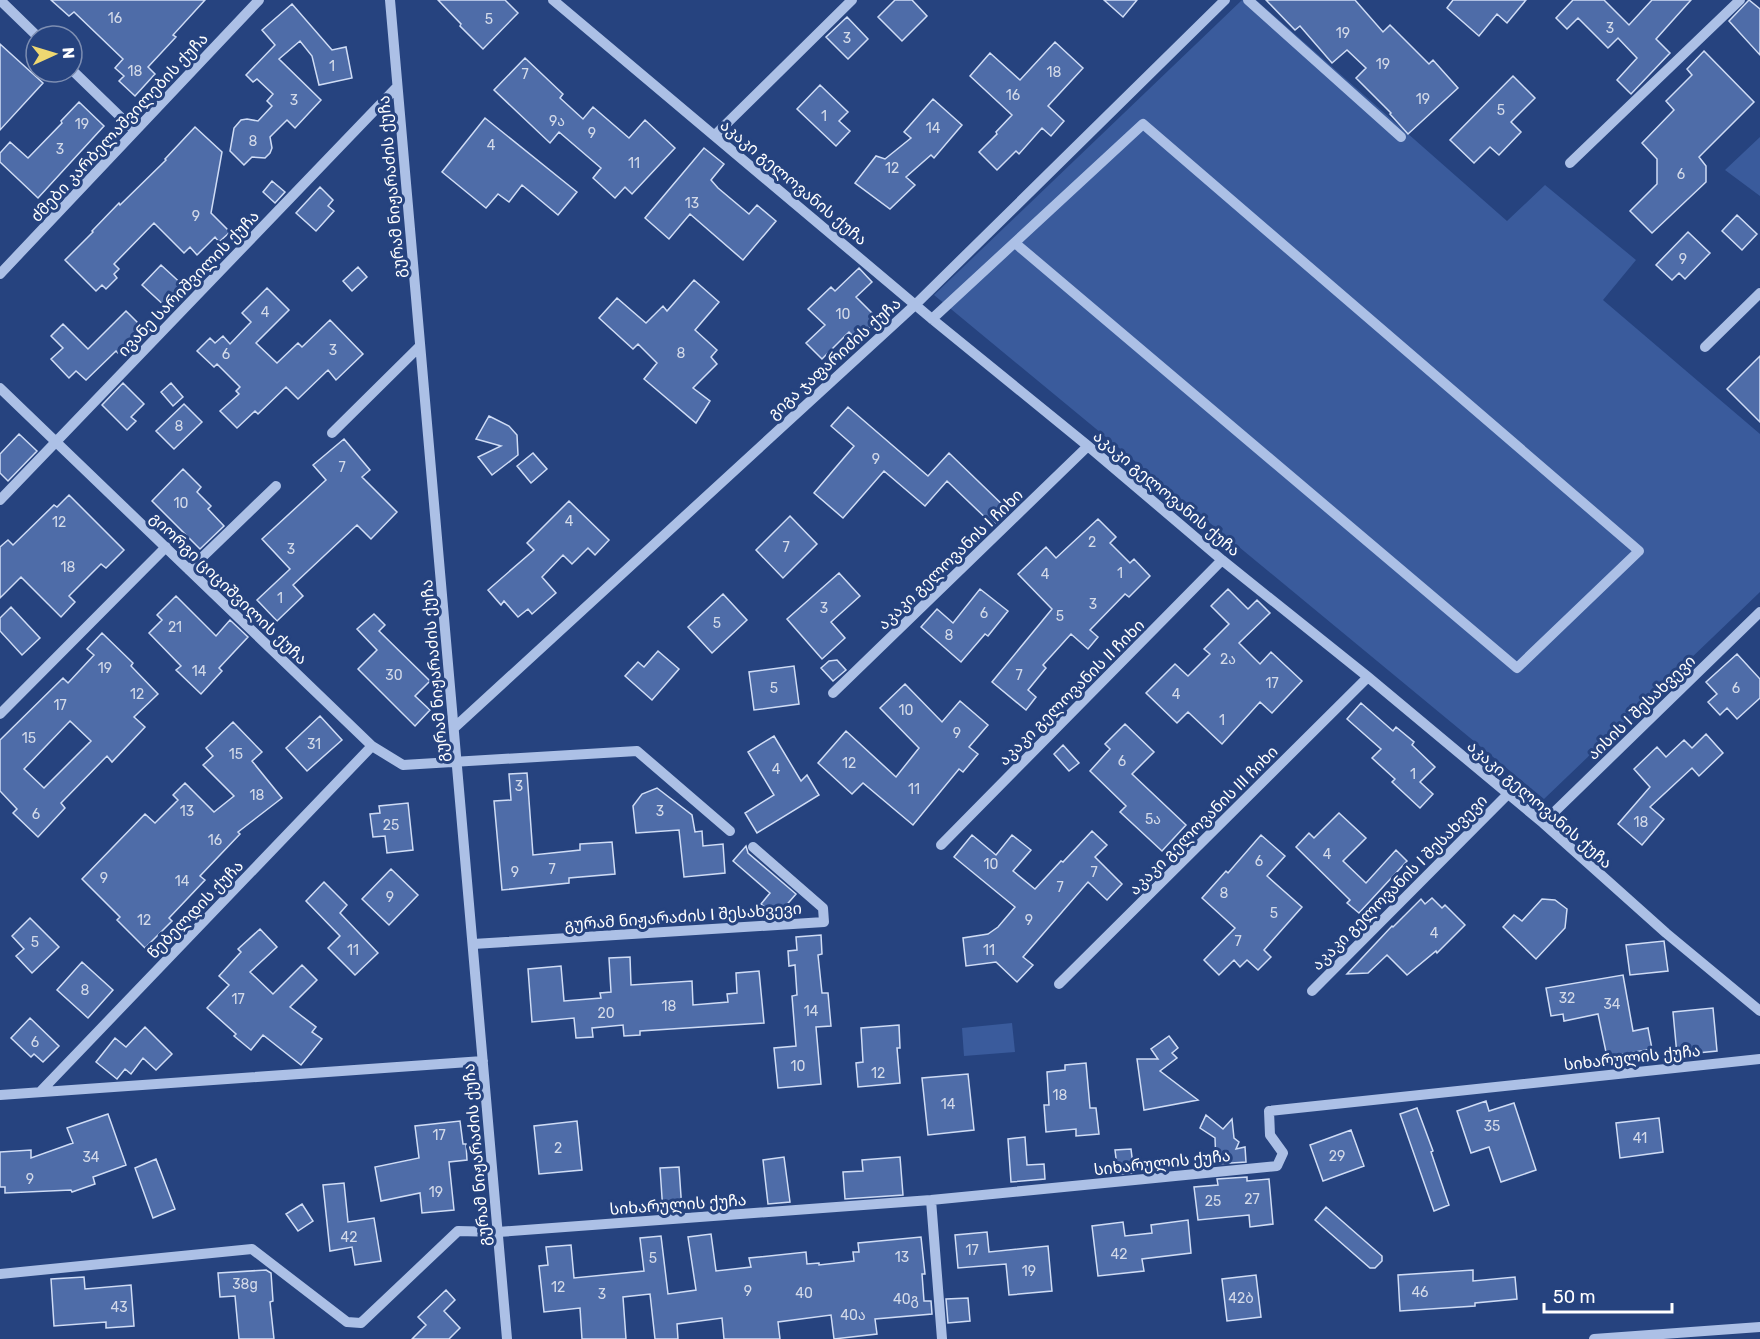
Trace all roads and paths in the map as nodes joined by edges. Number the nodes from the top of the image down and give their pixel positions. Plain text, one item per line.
1 (0, 0) edge
2 (259, 0) edge
3 (390, 0) edge
4 (553, 0) edge
5 (852, 0) edge
6 (1225, 0) edge
7 (1248, 0) edge
8 (1740, 0) edge
9 (25, 24) edge
10 (84, 82) edge
11 (398, 87) junction
12 (135, 131) junction
13 (715, 135) junction
14 (1401, 137) dead end
15 (1570, 163) dead end
16 (1015, 243) junction
17 (0, 274) edge
18 (1760, 293) edge
19 (916, 304) junction
20 (932, 319) junction
21 (420, 346) junction
22 (1705, 347) dead end
23 (0, 388) edge
24 (332, 433) dead end
25 (56, 442) junction
26 (1088, 446) junction
27 (276, 486) dead end
28 (0, 500) edge
29 (166, 548) junction
30 (1222, 560) junction
31 (189, 570) junction
32 (1760, 612) edge
33 (1368, 677) junction
34 (833, 693) dead end
35 (0, 714) edge
36 (454, 728) junction
37 (372, 746) junction
38 (457, 761) junction
39 (1508, 794) junction
40 (1543, 823) junction
41 (730, 831) dead end
42 (941, 845) dead end
43 (753, 847) dead end
44 (473, 944) junction
45 (1059, 984) dead end
46 (1312, 991) dead end
47 (1760, 1011) edge
48 (1760, 1059) edge
49 (483, 1060) junction
50 (40, 1092) junction
51 (0, 1095) edge
52 (931, 1200) junction
53 (498, 1232) junction
54 (0, 1274) edge
55 (1760, 1327) edge
56 (507, 1339) edge
57 (942, 1339) edge
58 (1597, 1339) edge

1 - 9 street
2 - 12 street, ძმები კარბელაშვილების ქუჩა
3 - 11 street, გურამ ნიჟარაძის ქუჩა
4 - 13 street, აკაკი გელოვანის ქუჩა
5 - 13 street
6 - 19 street, გიგა ჯაფარიძის ქუჩა
7 - 14 street
8 - 15 street
10 - 12 street
11 - 21 street, გურამ ნიჟარაძის ქუჩა
11 - 25 street, ივანე სარიშვილის ქუჩა
12 - 17 street, ძმები კარბელაშვილების ქუჩა
13 - 19 street, აკაკი გელოვანის ქუჩა
16 - 16 street
16 - 20 street
18 - 22 street
19 - 20 street, აკაკი გელოვანის ქუჩა
19 - 36 street, გიგა ჯაფარიძის ქუჩა
20 - 26 street, აკაკი გელოვანის ქუჩა
21 - 24 street
21 - 36 street, გურამ ნიჟარაძის ქუჩა
23 - 25 street, გიორგი ციციშვილის ქუჩა
25 - 28 street, ივანე სარიშვილის ქუჩა
25 - 29 street, გიორგი ციციშვილის ქუჩა
26 - 30 street, აკაკი გელოვანის ქუჩა
26 - 34 street, აკაკი გელოვანის I ჩიხი
27 - 31 street
29 - 31 street, გიორგი ციციშვილის ქუჩა
29 - 35 street
30 - 33 street, აკაკი გელოვანის ქუჩა
30 - 42 street, აკაკი გელოვანის II ჩიხი
31 - 37 street, გიორგი ციციშვილის ქუჩა
32 - 40 street, აისის I შესახვევი
33 - 39 street, აკაკი გელოვანის ქუჩა
33 - 45 street, აკაკი გელოვანის III ჩიხი
36 - 38 street, გურამ ნიჟარაძის ქუჩა
37 - 38 street, გიორგი ციციშვილის ქუჩა
37 - 50 street, წებელდის ქუჩა
38 - 41 street
38 - 44 street, გურამ ნიჟარაძის ქუჩა
39 - 40 street, აკაკი გელოვანის ქუჩა
39 - 46 street, აკაკი გელოვანის I შესახვევი
40 - 47 street, აკაკი გელოვანის ქუჩა
43 - 44 street, გურამ ნიჟარაძის I შესახვევი
44 - 49 street, გურამ ნიჟარაძის ქუჩა
48 - 52 street, სიხარულის ქუჩა
49 - 50 street
49 - 53 street, გურამ ნიჟარაძის ქუჩა
50 - 51 street
52 - 53 street, სიხარულის ქუჩა
52 - 57 street
53 - 54 street, სიხარულის ქუჩა
53 - 56 street, გურამ ნიჟარაძის ქუჩა
55 - 58 street

